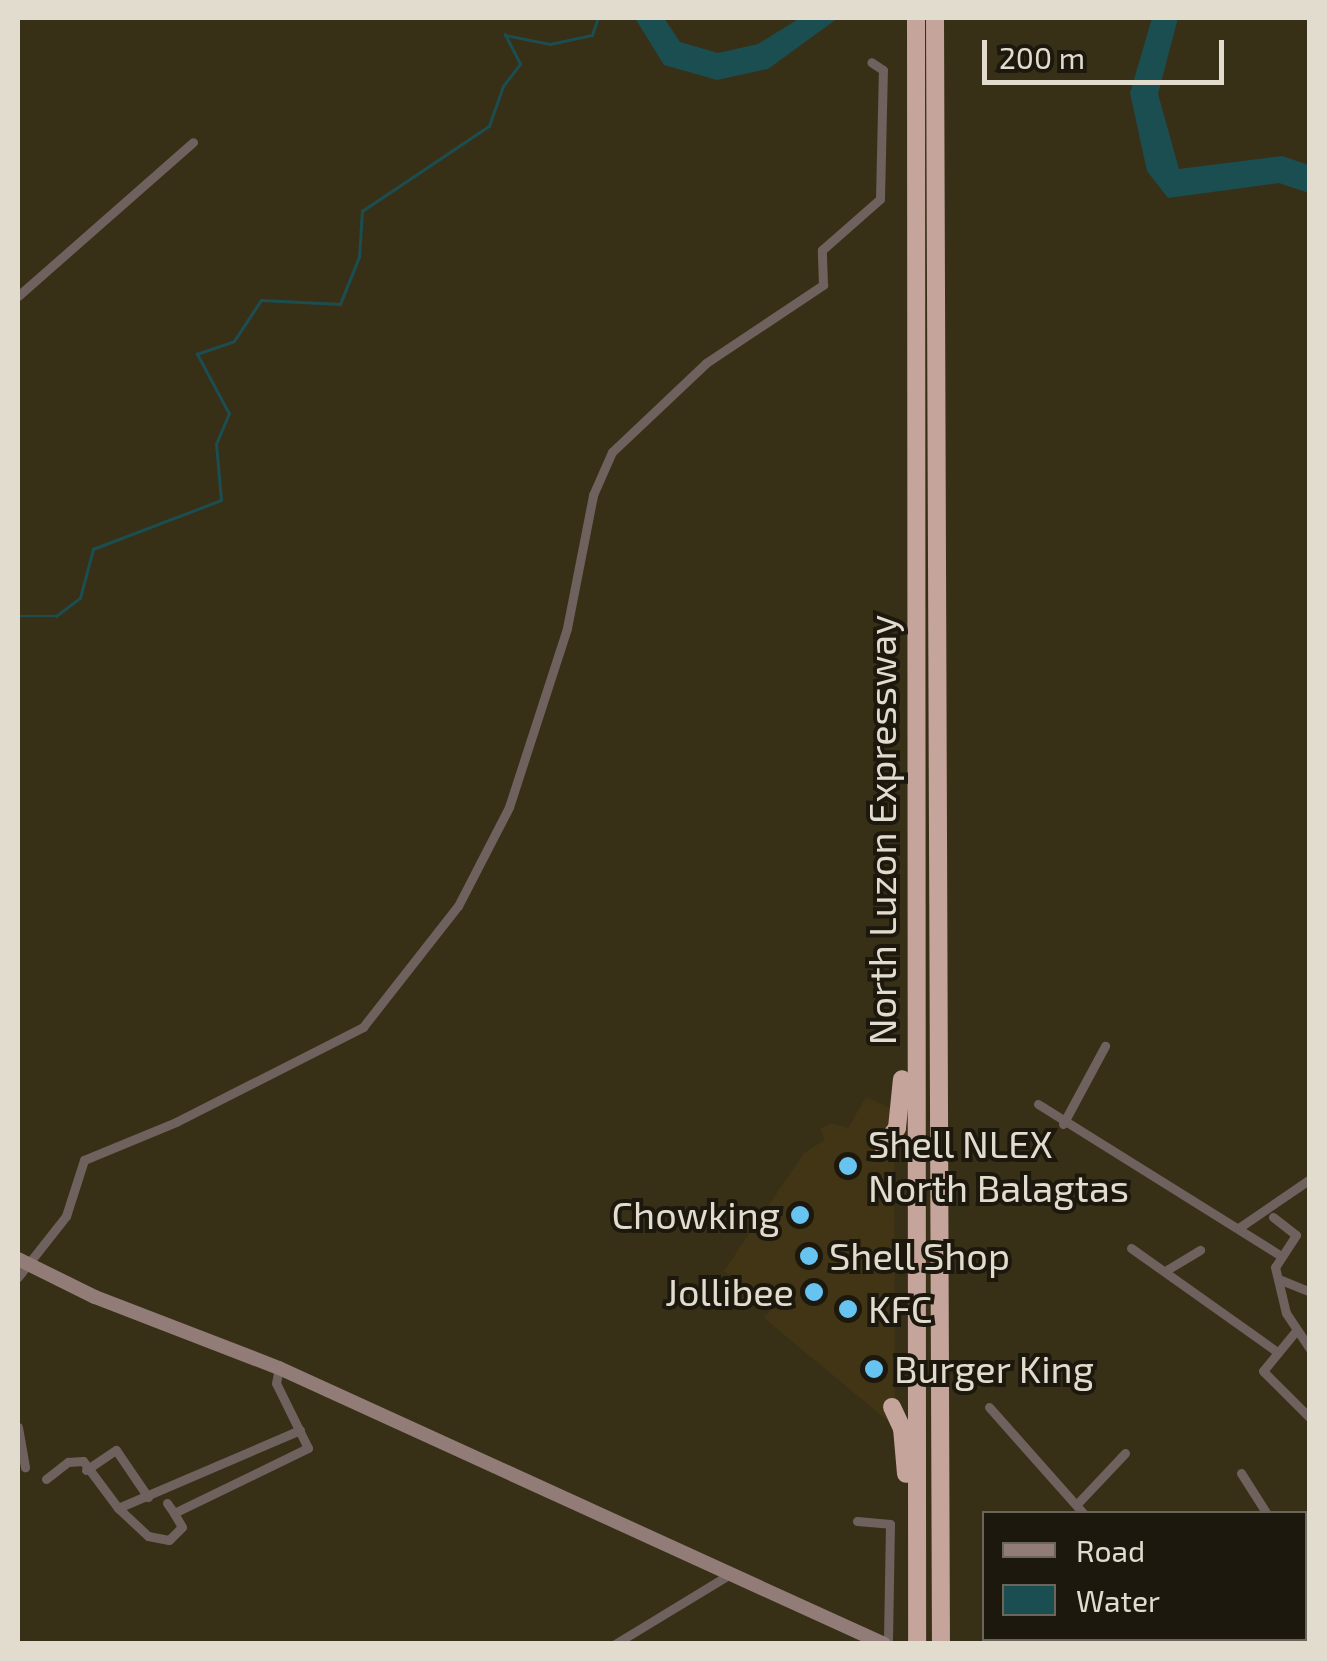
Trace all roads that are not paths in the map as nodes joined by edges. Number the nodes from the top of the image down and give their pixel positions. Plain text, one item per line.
1 (916, 18) edge
2 (935, 18) edge
3 (871, 62) dead end
4 (193, 142) dead end
5 (18, 296) edge
6 (914, 874) junction
7 (1104, 1046) dead end
8 (1038, 1104) dead end
9 (1063, 1124) junction
10 (883, 1146) dead end
11 (1310, 1179) edge
12 (1273, 1217) dead end
13 (1240, 1227) junction
14 (1132, 1248) dead end
15 (1200, 1250) dead end
16 (1278, 1254) junction
17 (21, 1267) edge
18 (1165, 1272) junction
19 (1280, 1280) junction
20 (1308, 1288) edge
21 (1295, 1332) junction
22 (1310, 1349) edge
23 (1276, 1351) junction
24 (279, 1368) junction
25 (892, 1407) dead end
26 (989, 1407) dead end
27 (1310, 1418) edge
28 (18, 1426) edge
29 (300, 1430) junction
30 (1125, 1452) dead end
31 (25, 1467) dead end
32 (86, 1470) junction
33 (1241, 1473) dead end
34 (46, 1479) dead end
35 (148, 1497) junction
36 (167, 1503) dead end
37 (1076, 1504) junction
38 (118, 1508) junction
39 (1082, 1511) edge
40 (1266, 1511) edge
41 (174, 1513) junction
42 (856, 1521) dead end
43 (730, 1574) junction
44 (615, 1644) edge
45 (886, 1644) edge
46 (916, 1644) edge
47 (941, 1644) edge

1 - 6 highway, North Luzon Expressway
2 - 47 highway, North Luzon Expressway
3 - 17 street
4 - 5 street
6 - 10 highway
6 - 46 highway, North Luzon Expressway
7 - 9 street
8 - 9 street
9 - 13 street
11 - 13 street
12 - 16 street
13 - 16 street
14 - 18 street
15 - 18 street
16 - 19 street
17 - 24 street
18 - 23 street
19 - 20 street
19 - 21 street
21 - 22 street
21 - 23 street
23 - 27 street
24 - 29 street
24 - 43 street
25 - 46 highway
26 - 37 street
28 - 31 street
29 - 35 street
29 - 41 street
30 - 37 street
32 - 34 street
32 - 35 street
32 - 38 street
33 - 40 street
35 - 38 street
36 - 41 street
37 - 39 street
38 - 41 street
42 - 45 street
43 - 44 street
43 - 45 street

